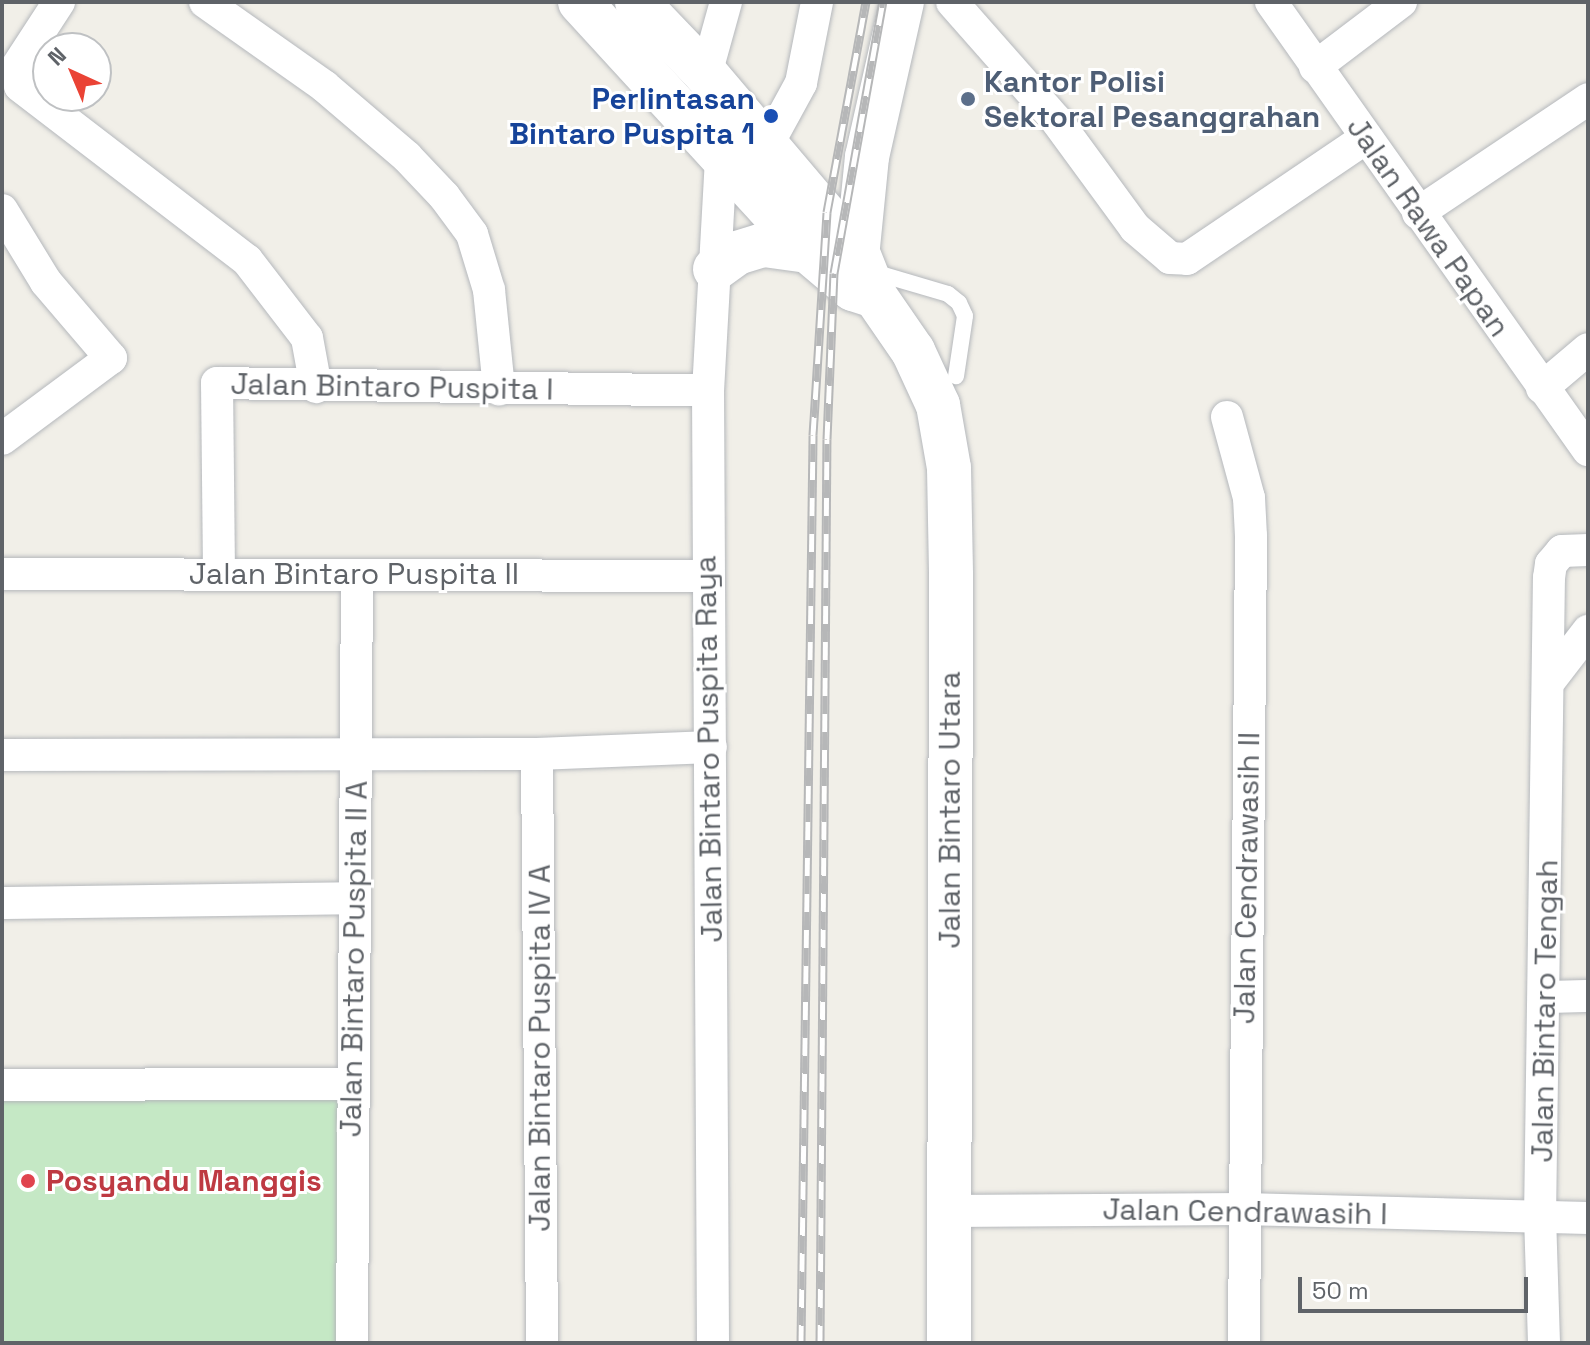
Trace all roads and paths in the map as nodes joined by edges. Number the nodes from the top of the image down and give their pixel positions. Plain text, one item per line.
1 (59, 2) edge
2 (205, 2) edge
3 (580, 2) edge
4 (637, 2) edge
5 (726, 2) edge
6 (817, 2) edge
7 (902, 2) edge
8 (952, 2) edge
9 (1271, 2) edge
10 (1401, 2) edge
11 (1315, 67) junction
12 (715, 84) junction
13 (1588, 99) edge
14 (1366, 138) junction
15 (745, 161) junction
16 (2, 210) edge
17 (1418, 213) junction
18 (803, 246) junction
19 (715, 264) junction
20 (863, 277) junction
21 (1588, 349) edge
22 (956, 376) dead end
23 (316, 387) junction
24 (1542, 388) junction
25 (499, 389) junction
26 (708, 391) junction
27 (1227, 417) dead end
28 (2, 439) edge
29 (1588, 450) edge
30 (1588, 550) edge
31 (219, 573) junction
32 (2, 574) edge
33 (357, 575) junction
34 (707, 576) junction
35 (1588, 631) edge
36 (1551, 679) junction
37 (711, 747) junction
38 (537, 754) junction
39 (2, 755) edge
40 (357, 756) junction
41 (352, 898) junction
42 (2, 903) edge
43 (1588, 996) edge
44 (1546, 997) junction
45 (353, 1084) junction
46 (2, 1085) edge
47 (1244, 1209) junction
48 (950, 1211) junction
49 (1588, 1218) edge
50 (1540, 1219) junction
51 (352, 1343) edge
52 (542, 1343) edge
53 (713, 1343) edge
54 (949, 1343) edge
55 (1244, 1343) edge
56 (1544, 1343) edge

1 - 23 street
2 - 25 street
3 - 15 main road
4 - 12 main road
5 - 12 street
6 - 15 street
7 - 20 main road
8 - 14 street
9 - 11 street, Jalan Rawa Papan
10 - 11 street
11 - 14 street, Jalan Rawa Papan
12 - 15 main road
13 - 17 street
14 - 17 street, Jalan Rawa Papan
15 - 18 main road
15 - 19 street, Jalan Bintaro Puspita Raya
15 - 20 main road
16 - 28 street
17 - 24 street, Jalan Rawa Papan
18 - 19 main road
18 - 20 main road
19 - 26 street, Jalan Bintaro Puspita Raya
20 - 22 lane
20 - 48 main road, Jalan Bintaro Utara
21 - 24 street
23 - 25 street, Jalan Bintaro Puspita I
23 - 31 street, Jalan Bintaro Puspita I
24 - 29 street, Jalan Rawa Papan
25 - 26 street, Jalan Bintaro Puspita I
26 - 34 street, Jalan Bintaro Puspita Raya
27 - 47 street, Jalan Cendrawasih II
30 - 36 street, Jalan Bintaro Tengah
31 - 32 street, Jalan Bintaro Puspita II
31 - 33 street, Jalan Bintaro Puspita II
33 - 34 street, Jalan Bintaro Puspita II
33 - 40 street, Jalan Bintaro Puspita II A
34 - 37 street, Jalan Bintaro Puspita Raya
35 - 36 street
36 - 44 street, Jalan Bintaro Tengah
37 - 38 street
37 - 53 street, Jalan Bintaro Puspita Raya
38 - 40 street
38 - 52 street, Jalan Bintaro Puspita IV A
39 - 40 street
40 - 41 street, Jalan Bintaro Puspita II A
41 - 42 street
41 - 45 street, Jalan Bintaro Puspita II A
43 - 44 street
44 - 50 street, Jalan Bintaro Tengah
45 - 46 street
45 - 51 street, Jalan Bintaro Puspita II A
47 - 48 street, Jalan Cendrawasih I
47 - 50 street, Jalan Cendrawasih I
47 - 55 street, Jalan Cendrawasih II
48 - 54 main road, Jalan Bintaro Utara
49 - 50 street, Jalan Cendrawasih I
50 - 56 street, Jalan Bintaro Tengah

